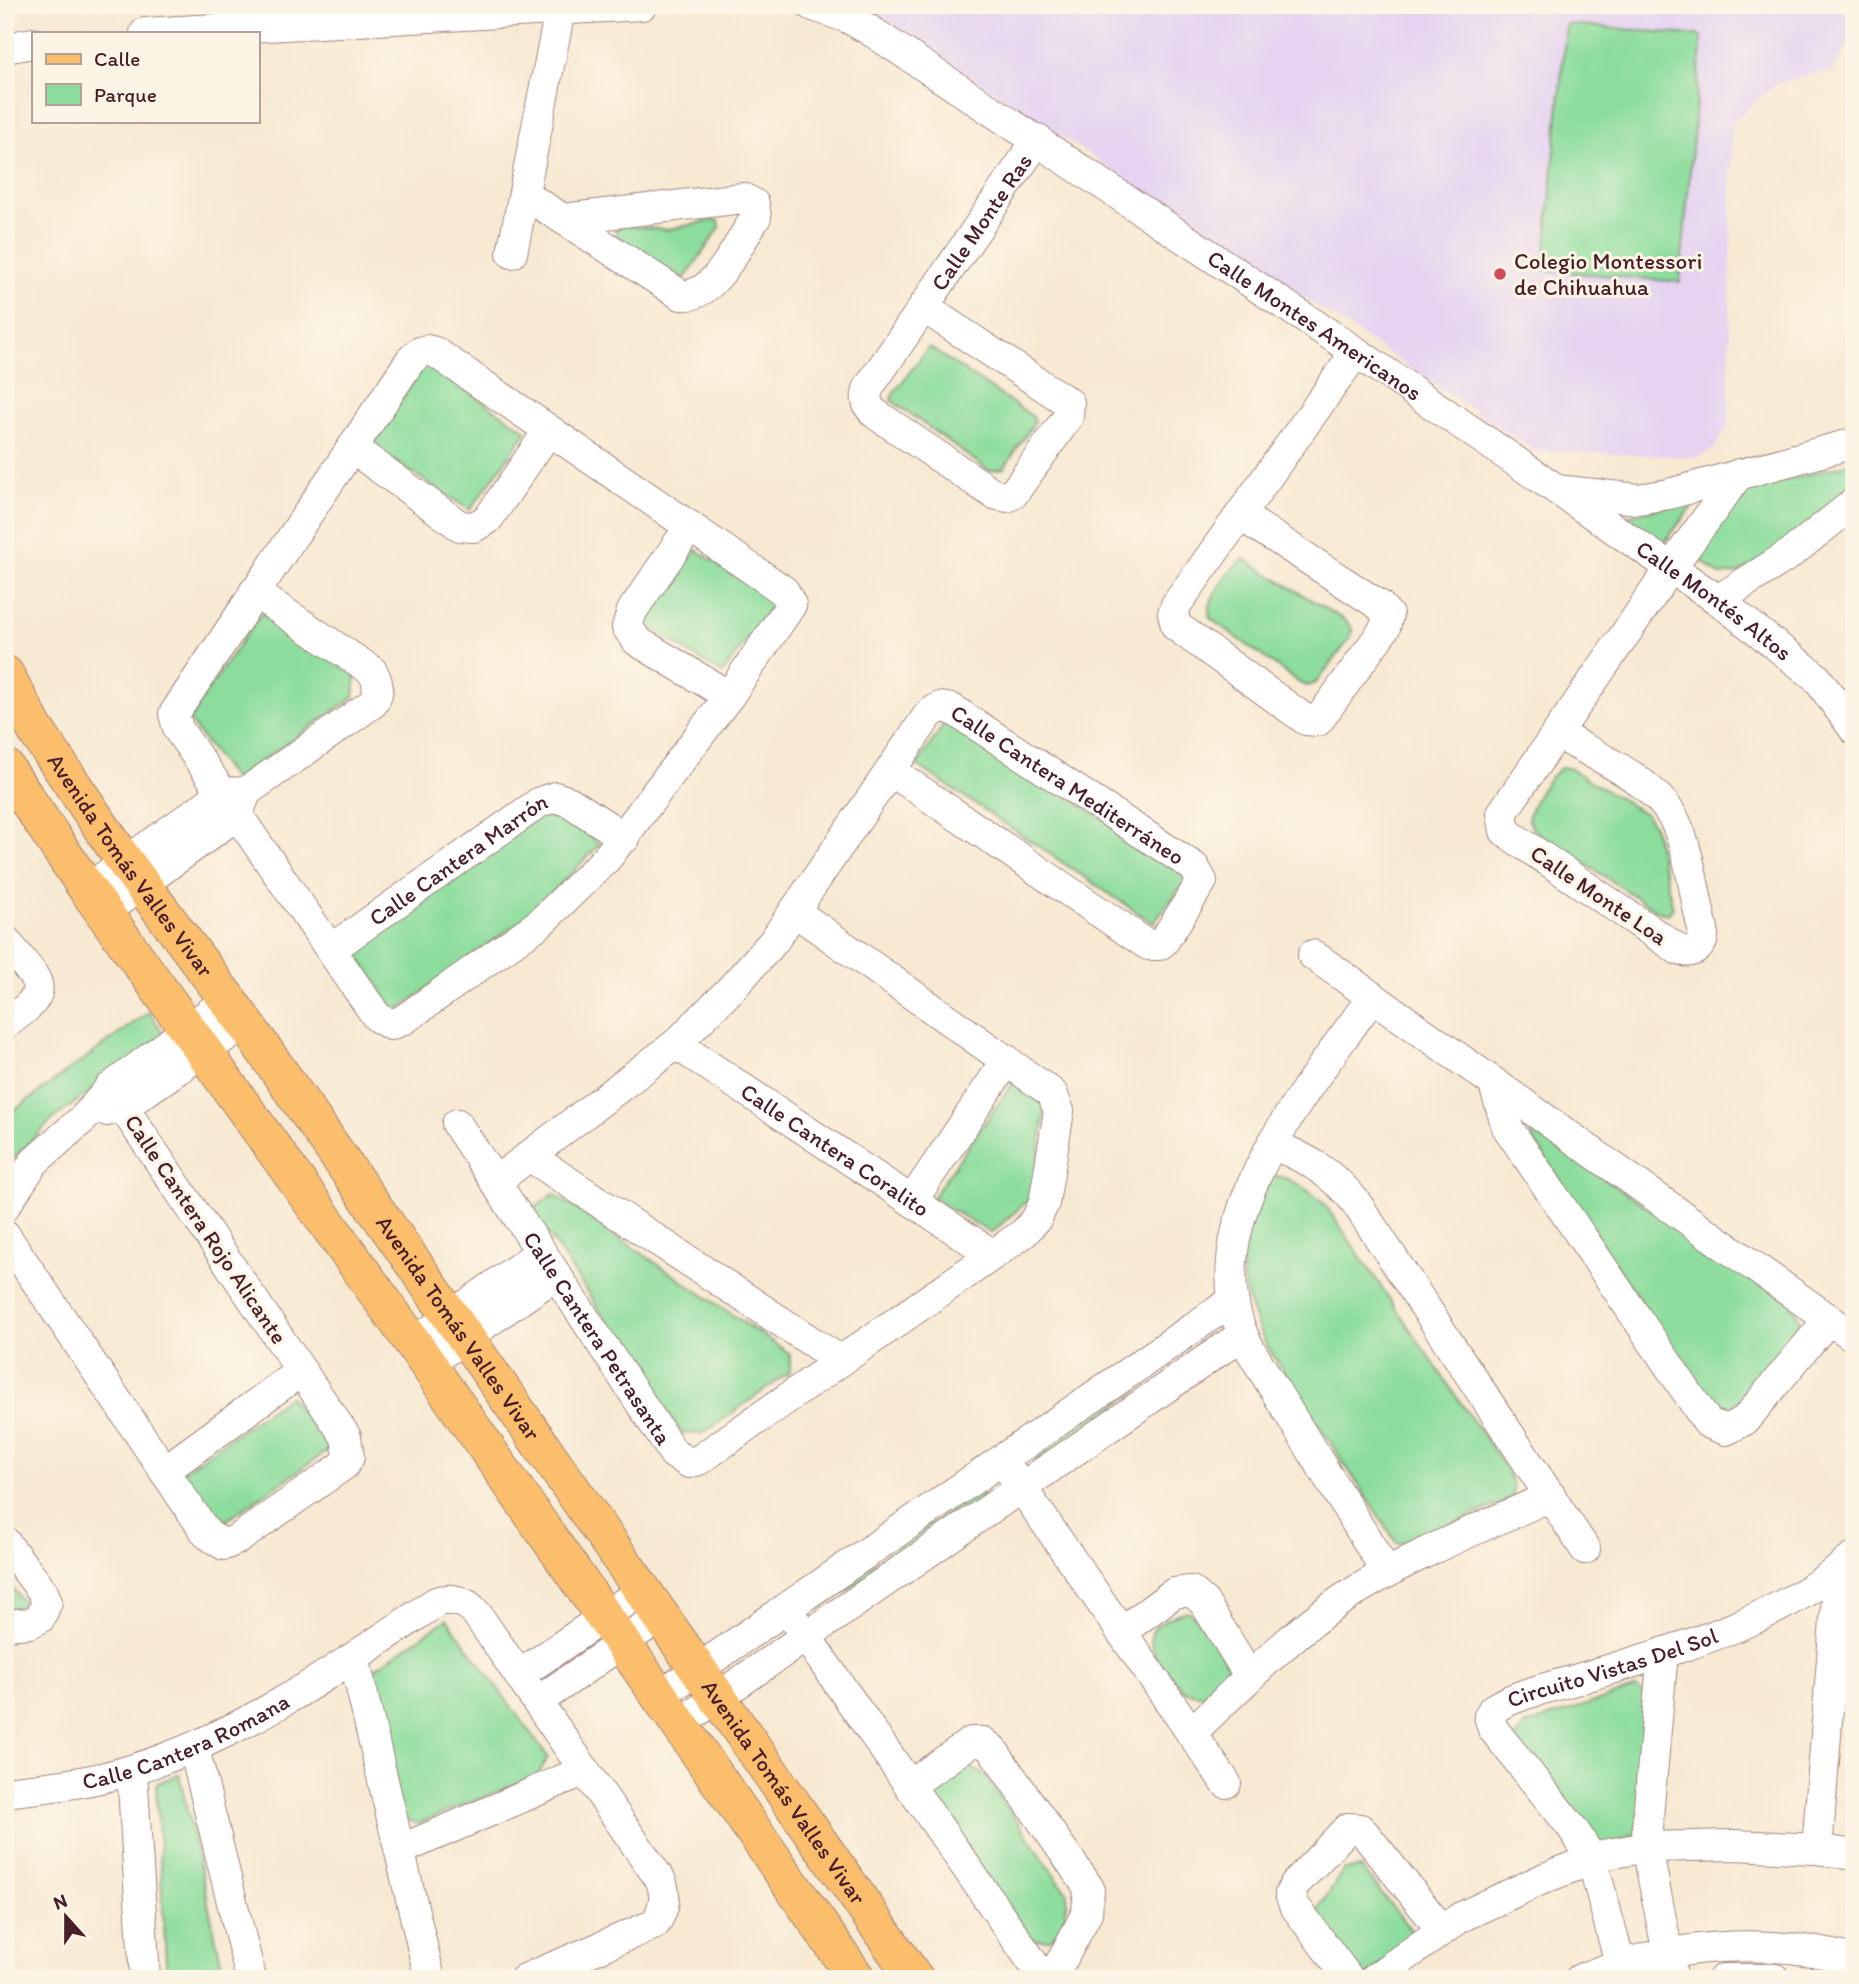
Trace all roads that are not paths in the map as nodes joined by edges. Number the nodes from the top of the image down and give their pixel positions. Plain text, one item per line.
1 (642, 5) edge
2 (811, 5) edge
3 (561, 10) junction
4 (163, 32) edge
5 (32, 43) edge
6 (5, 48) edge
7 (1038, 139) junction
8 (524, 194) junction
9 (563, 219) junction
10 (512, 253) dead end
11 (923, 307) junction
12 (1356, 352) junction
13 (549, 430) junction
14 (1854, 443) edge
15 (352, 448) junction
16 (1740, 474) junction
17 (1558, 490) junction
18 (1854, 503) edge
19 (1240, 515) junction
20 (690, 526) junction
21 (1670, 569) junction
22 (254, 592) junction
23 (1718, 600) junction
24 (5, 674) edge
25 (729, 696) junction
26 (1854, 729) edge
27 (1558, 734) junction
28 (5, 767) edge
29 (891, 771) junction
30 (236, 800) junction
31 (625, 838) junction
32 (133, 874) junction
33 (95, 900) junction
34 (794, 911) junction
35 (5, 940) edge
36 (331, 949) junction
37 (1313, 955) dead end
38 (1371, 997) junction
39 (237, 1011) junction
40 (5, 1024) edge
41 (197, 1040) junction
42 (676, 1044) junction
43 (1007, 1060) junction
44 (1493, 1082) junction
45 (117, 1098) junction
46 (457, 1124) dead end
47 (1272, 1144) junction
48 (529, 1156) junction
49 (495, 1182) junction
50 (912, 1201) junction
51 (5, 1206) edge
52 (5, 1235) edge
53 (993, 1255) junction
54 (549, 1264) junction
55 (1232, 1301) junction
56 (1829, 1320) junction
57 (458, 1326) junction
58 (1242, 1335) junction
59 (1854, 1337) edge
60 (420, 1354) junction
61 (841, 1361) junction
62 (301, 1371) junction
63 (1001, 1459) junction
64 (164, 1471) junction
65 (1021, 1487) junction
66 (1551, 1496) junction
67 (5, 1542) edge
68 (1585, 1549) dead end
69 (1846, 1563) edge
70 (1387, 1573) junction
71 (652, 1603) junction
72 (786, 1608) junction
73 (5, 1625) edge
74 (613, 1630) junction
75 (1121, 1632) junction
76 (805, 1635) junction
77 (574, 1637) junction
78 (1663, 1653) junction
79 (354, 1658) junction
80 (592, 1663) junction
81 (519, 1675) junction
82 (1250, 1677) junction
83 (709, 1682) junction
84 (537, 1702) junction
85 (669, 1710) junction
86 (1191, 1733) junction
87 (194, 1748) junction
88 (132, 1770) junction
89 (585, 1770) junction
90 (1226, 1783) dead end
91 (910, 1785) junction
92 (5, 1792) edge
93 (1637, 1848) junction
94 (1817, 1849) junction
95 (400, 1850) junction
96 (1854, 1855) edge
97 (1592, 1859) junction
98 (1441, 1929) junction
99 (1854, 1960) edge
100 (1661, 1967) edge
101 (1623, 1972) edge
102 (145, 1979) edge
103 (251, 1979) edge
104 (430, 1979) edge
105 (525, 1979) edge
106 (857, 1979) edge
107 (915, 1979) edge
108 (1349, 1979) edge
109 (1374, 1979) edge
110 (1580, 1979) edge
111 (1723, 1979) edge
112 (1775, 1979) edge

1 - 3 street
2 - 7 street, Calle Montes Americanos
3 - 4 street
3 - 8 street
5 - 6 street
7 - 11 street, Calle Monte Ras
7 - 12 street, Calle Montes Americanos
8 - 9 street
8 - 10 street
9 - 9 street
11 - 11 street, Calle Monte Ras
12 - 17 street, Calle Montes Americanos
12 - 19 street
13 - 15 street
13 - 15 street
13 - 20 street
14 - 16 street, Calle Montes Americanos
15 - 22 street
16 - 17 street, Calle Montes Americanos
16 - 21 street, Calle Monte Loa
17 - 21 street, Calle Montés Altos
18 - 23 street
19 - 19 street
20 - 25 street
20 - 25 street
21 - 23 street, Calle Montés Altos
21 - 27 street, Calle Monte Loa
22 - 30 street
22 - 30 street
23 - 26 street, Calle Montés Altos
24 - 32 main road, Avenida Tomás Valles Vivar
25 - 31 street
27 - 27 street, Calle Monte Loa
28 - 33 main road, Avenida Tomás Valles Vivar
29 - 29 street, Calle Cantera Mediterráneo
29 - 34 street, Calle Cantera Mediterráneo
30 - 32 street
30 - 36 street
31 - 36 street, Calle Cantera Marrón
31 - 36 street
32 - 33 street
32 - 39 main road, Avenida Tomás Valles Vivar
33 - 41 main road, Avenida Tomás Valles Vivar
34 - 42 street, Calle Cantera Mediterráneo
34 - 43 street, Calle Cantera Petrasanta
35 - 40 street
37 - 38 street
38 - 44 street
38 - 47 street
39 - 41 street
39 - 57 main road, Avenida Tomás Valles Vivar
41 - 45 street
41 - 60 main road, Avenida Tomás Valles Vivar
42 - 48 street, Calle Cantera Mediterráneo
42 - 50 street, Calle Cantera Coralito
43 - 50 street
43 - 53 street, Calle Cantera Petrasanta
44 - 56 street
44 - 56 street
45 - 51 street
45 - 62 street, Calle Cantera Rojo Alicante
46 - 49 street, Calle Cantera Petrasanta
47 - 55 street
47 - 66 street
48 - 49 street, Calle Cantera Mediterráneo
48 - 61 street
49 - 54 street, Calle Cantera Petrasanta
50 - 53 street, Calle Cantera Coralito
52 - 64 street, Calle Cantera Rojo Alicante
53 - 61 street, Calle Cantera Petrasanta
54 - 57 street
54 - 61 street, Calle Cantera Petrasanta
55 - 58 street
55 - 63 street
56 - 59 street
57 - 60 street
57 - 71 main road, Avenida Tomás Valles Vivar
58 - 65 street
58 - 70 street
60 - 74 main road, Avenida Tomás Valles Vivar
62 - 64 street
62 - 64 street, Calle Cantera Rojo Alicante
63 - 65 street
63 - 72 street
65 - 75 street
65 - 76 street
66 - 68 street
66 - 70 street
67 - 73 street
69 - 78 street, Circuito Vistas Del Sol
69 - 94 street
70 - 82 street
71 - 74 street
71 - 83 main road, Avenida Tomás Valles Vivar
72 - 76 street
72 - 83 street
74 - 77 street
74 - 80 street
74 - 85 main road, Avenida Tomás Valles Vivar
75 - 82 street
75 - 86 street
76 - 83 street
76 - 91 street
77 - 80 street
77 - 81 street
78 - 93 street
78 - 97 street, Circuito Vistas Del Sol
79 - 81 street, Calle Cantera Romana
79 - 87 street, Calle Cantera Romana
79 - 95 street
80 - 84 street
81 - 84 street, Calle Cantera Romana
82 - 86 street
83 - 85 street
83 - 107 main road, Avenida Tomás Valles Vivar
84 - 89 street, Calle Cantera Romana
85 - 106 main road, Avenida Tomás Valles Vivar
86 - 90 street
87 - 88 street, Calle Cantera Romana
87 - 103 street
88 - 92 street, Calle Cantera Romana
88 - 102 street
89 - 95 street
89 - 105 street, Calle Cantera Romana
91 - 91 street
93 - 94 street
93 - 97 street
93 - 100 street
94 - 96 street
95 - 104 street
97 - 98 street
97 - 101 street, Circuito Vistas Del Sol
98 - 108 street
98 - 109 street
99 - 100 street
100 - 101 street
101 - 110 street
111 - 112 street

